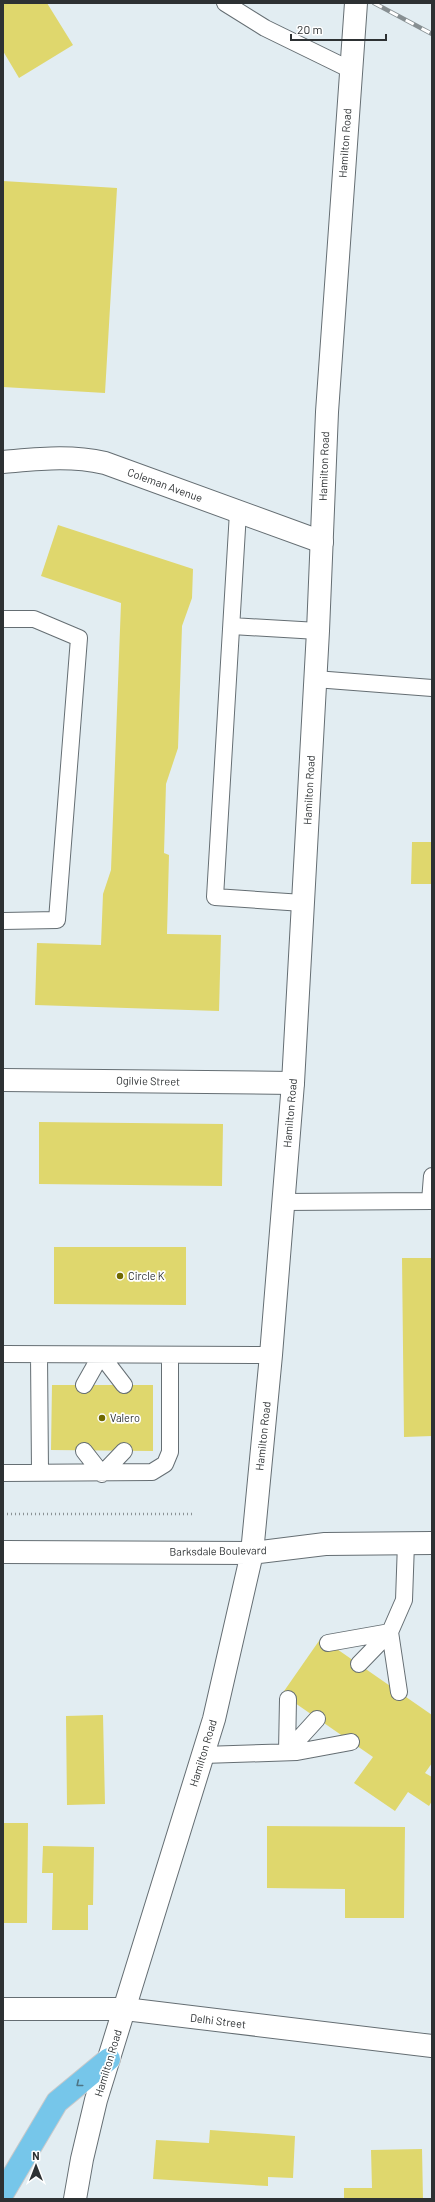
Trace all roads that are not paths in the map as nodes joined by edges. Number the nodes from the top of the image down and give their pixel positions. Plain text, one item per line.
1 (225, 3) edge
2 (356, 3) edge
3 (351, 70) junction
4 (3, 462) edge
5 (238, 512) junction
6 (322, 542) junction
7 (3, 619) edge
8 (232, 626) junction
9 (318, 631) junction
10 (315, 679) junction
11 (432, 688) edge
12 (303, 903) junction
13 (3, 921) edge
14 (3, 1080) edge
15 (292, 1083) junction
16 (432, 1176) edge
17 (431, 1201) edge
18 (282, 1202) junction
19 (3, 1354) edge
20 (39, 1355) junction
21 (101, 1355) junction
22 (170, 1355) junction
23 (272, 1355) junction
24 (84, 1385) dead end
25 (124, 1385) dead end
26 (84, 1451) dead end
27 (124, 1451) dead end
28 (40, 1472) junction
29 (3, 1473) edge
30 (102, 1474) junction
31 (406, 1543) junction
32 (432, 1543) edge
33 (3, 1552) edge
34 (252, 1553) junction
35 (390, 1632) junction
36 (328, 1643) dead end
37 (359, 1664) dead end
38 (399, 1692) dead end
39 (288, 1699) dead end
40 (317, 1719) dead end
41 (351, 1742) dead end
42 (287, 1752) junction
43 (203, 1754) junction
44 (3, 2009) edge
45 (125, 2009) junction
46 (432, 2046) edge
47 (109, 2059) junction
48 (3, 2193) edge
49 (75, 2199) edge

1 - 3 lane
2 - 3 street, Hamilton Road
3 - 6 street, Hamilton Road
4 - 5 street, Coleman Avenue
5 - 6 street, Coleman Avenue
5 - 8 lane
6 - 9 street, Hamilton Road
7 - 13 lane
8 - 9 lane
8 - 12 lane
9 - 10 street, Hamilton Road
10 - 11 lane
10 - 12 street, Hamilton Road
12 - 15 street, Hamilton Road
14 - 15 street, Ogilvie Street
15 - 18 street, Hamilton Road
16 - 17 lane
17 - 18 lane
18 - 23 street, Hamilton Road
19 - 20 lane
20 - 21 lane
20 - 28 lane
21 - 22 lane
21 - 24 lane
21 - 25 lane
22 - 23 lane
22 - 30 lane
23 - 34 street, Hamilton Road
26 - 30 lane
27 - 30 lane
28 - 29 lane
28 - 30 lane
31 - 32 street, Barksdale Boulevard
31 - 34 street, Barksdale Boulevard
31 - 35 lane
33 - 34 street, Barksdale Boulevard
34 - 43 street, Hamilton Road
35 - 36 lane
35 - 37 lane
35 - 38 lane
39 - 42 lane
40 - 42 lane
41 - 42 lane
42 - 43 lane
43 - 45 street, Hamilton Road
44 - 45 street, Delhi Street
45 - 46 street, Delhi Street
45 - 47 street, Hamilton Road
47 -> 48 highway
47 - 49 street, Hamilton Road

